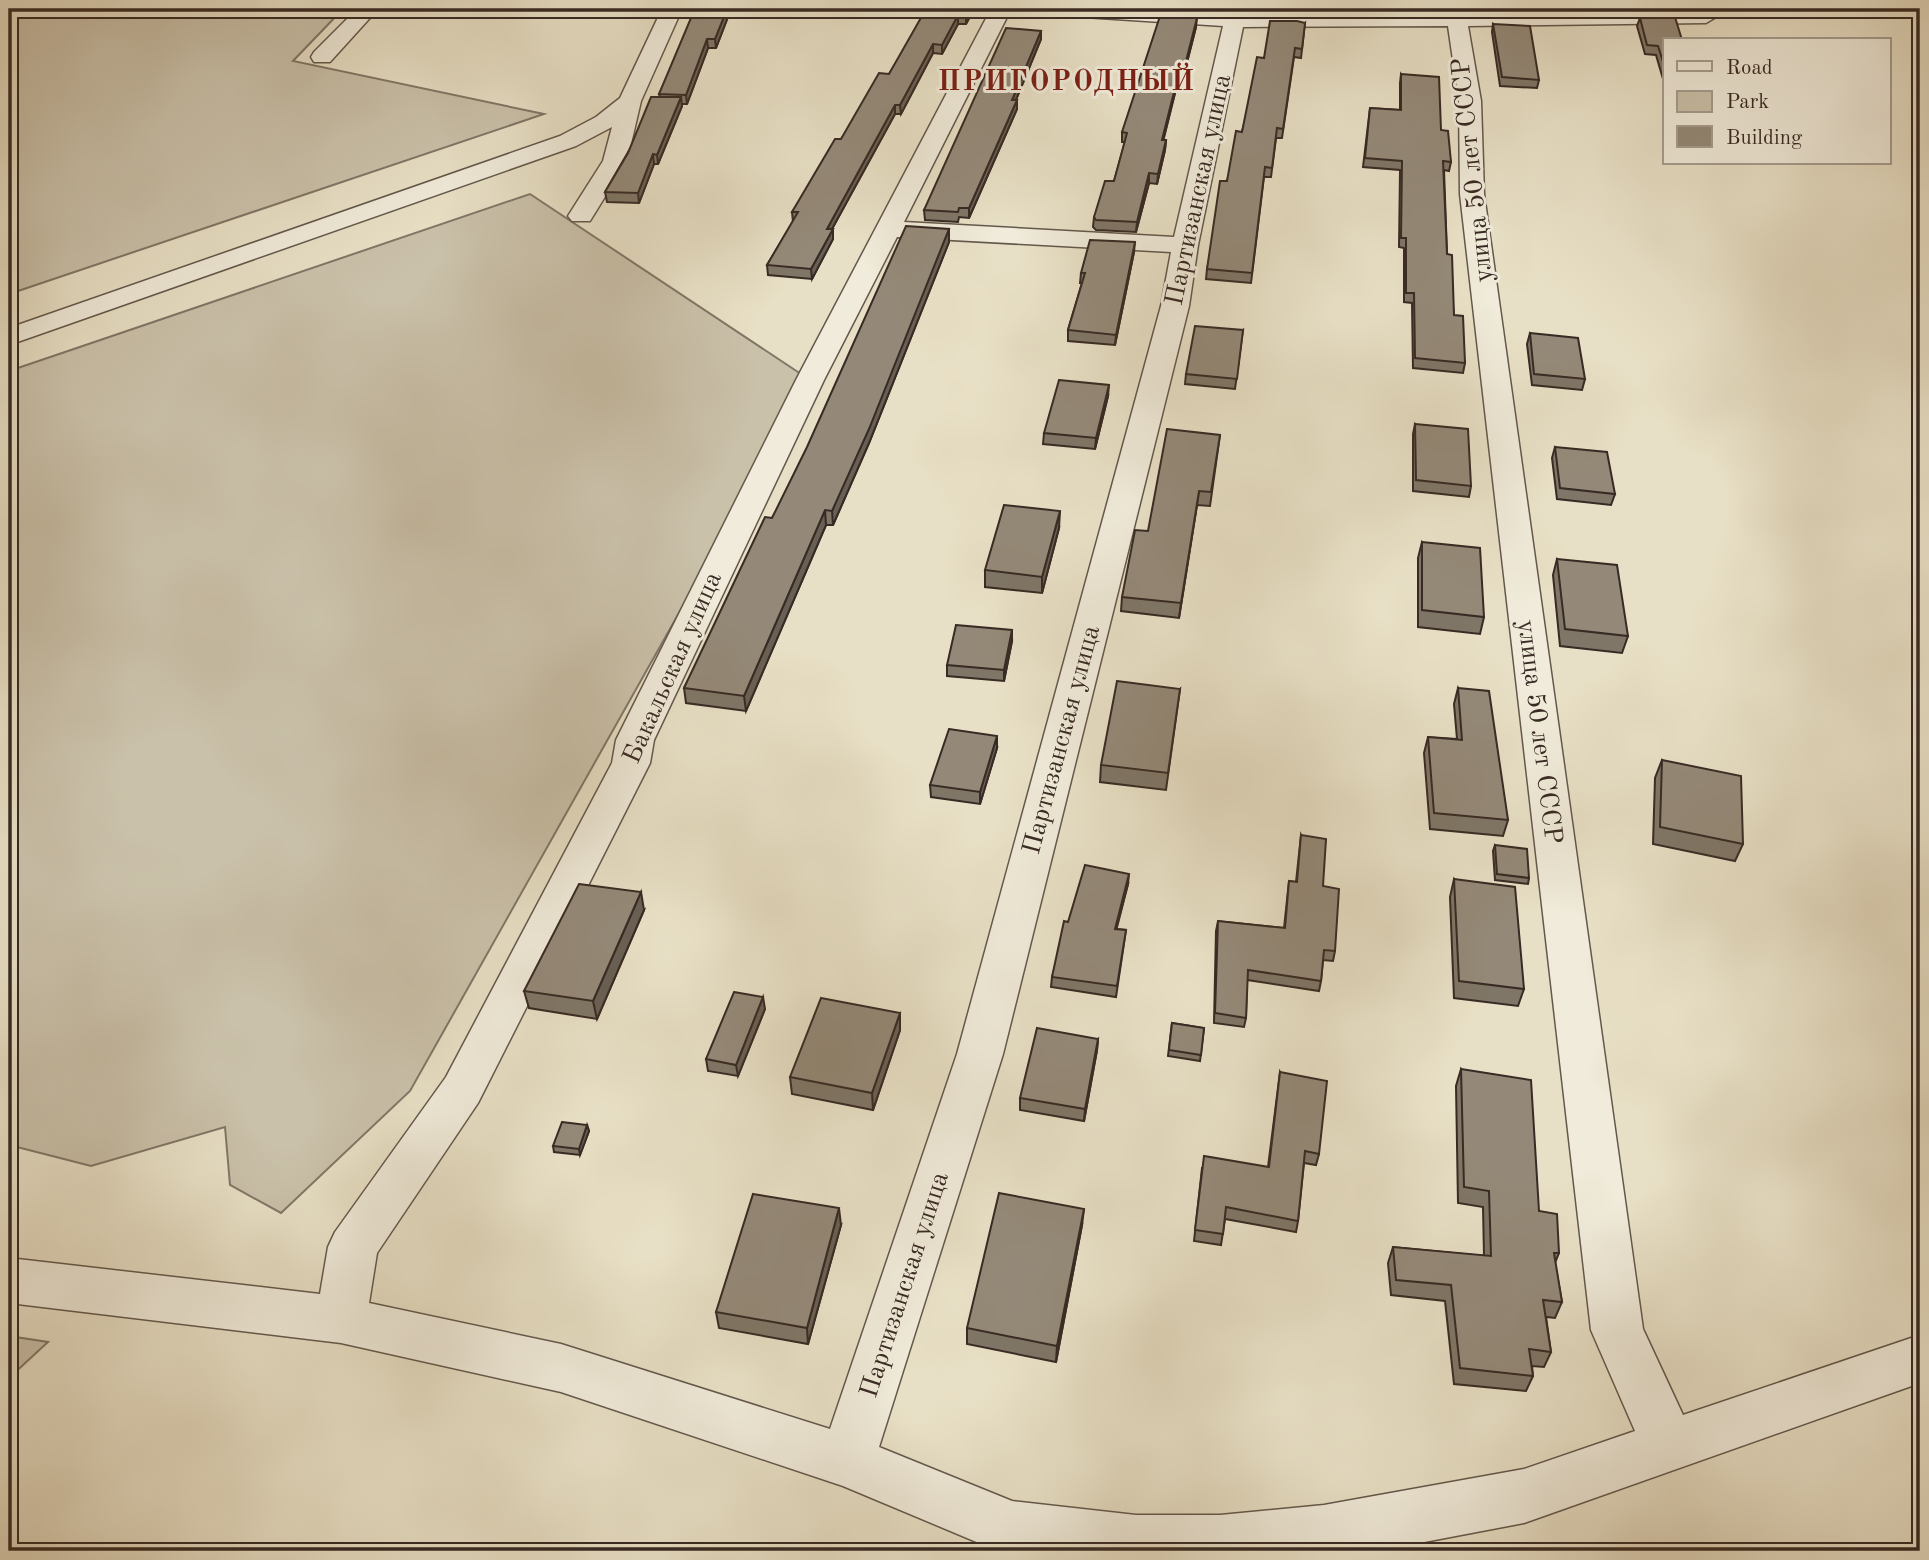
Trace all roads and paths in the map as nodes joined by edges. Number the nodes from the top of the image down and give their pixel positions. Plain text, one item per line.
1 (368, 9) edge
2 (672, 9) edge
3 (1001, 9) edge
4 (1053, 9) edge
5 (1456, 13) edge
6 (1704, 13) edge
7 (1236, 15) edge
8 (1717, 38) edge
9 (321, 57) dead end
10 (630, 101) junction
11 (581, 216) dead end
12 (888, 228) junction
13 (1185, 245) junction
14 (9, 337) edge
15 (9, 1281) edge
16 (341, 1320) junction
17 (1920, 1359) edge
18 (1669, 1445) junction
19 (847, 1461) junction

1 - 9 street
2 - 10 street
3 - 12 street, Бакальская улица
4 - 7 street
5 - 6 street
5 - 7 street
5 - 18 street, улица 50 лет СССР
6 - 8 street
7 - 13 street, Партизанская улица
10 - 11 street
10 - 14 street
12 - 13 street
12 - 16 street, Бакальская улица
13 - 19 street, Партизанская улица
15 - 16 street
16 - 19 street
17 - 18 street
18 - 19 street

